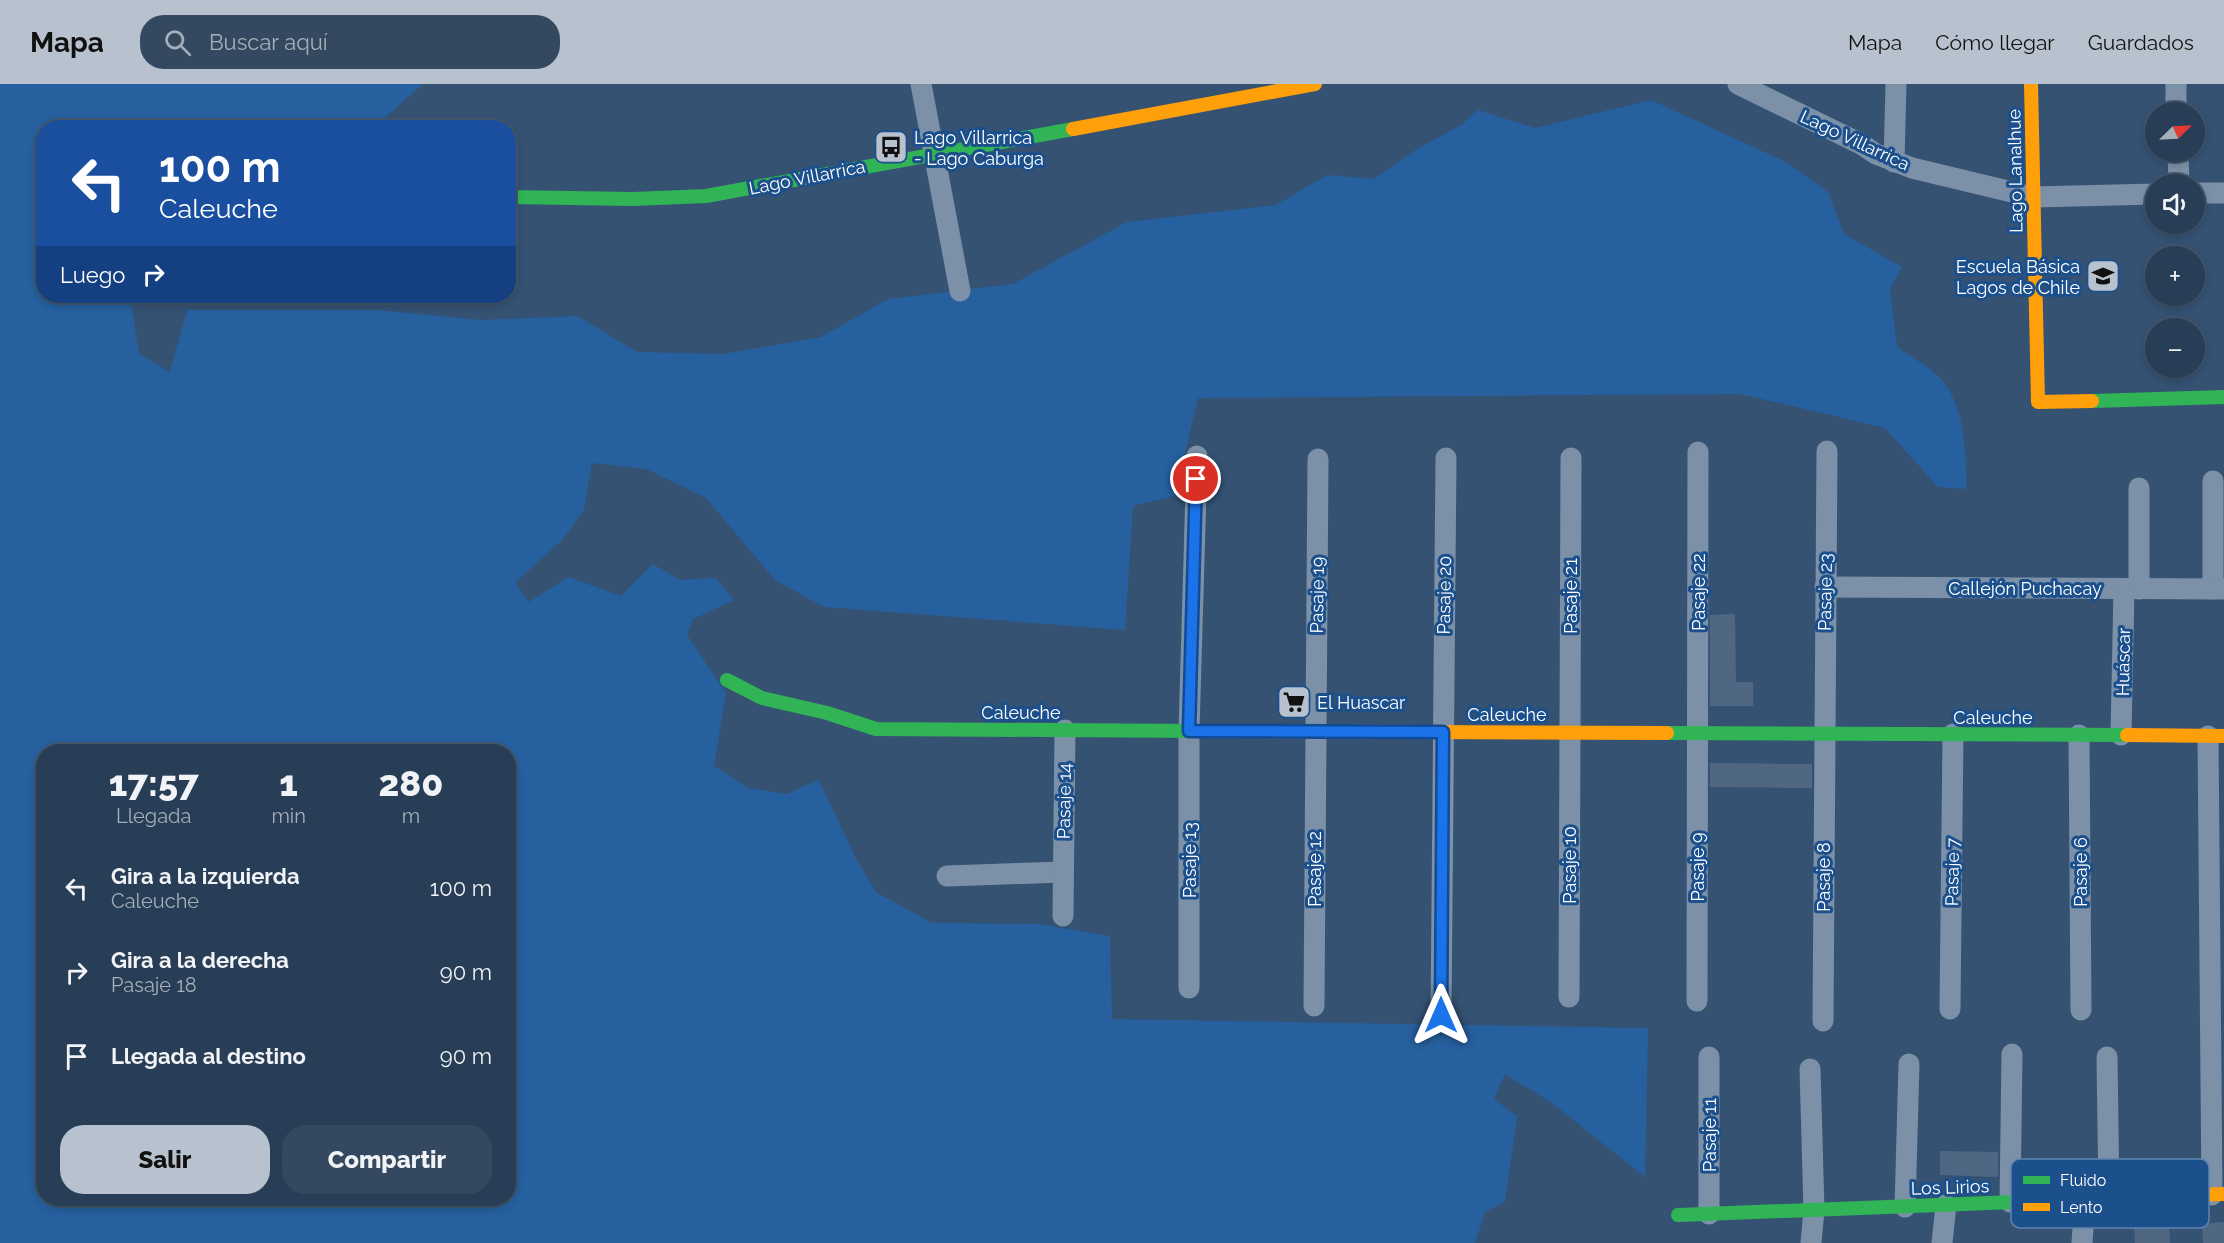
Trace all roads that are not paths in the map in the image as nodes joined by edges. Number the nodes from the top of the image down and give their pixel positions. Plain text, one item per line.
1 (921, 84) edge
2 (1315, 84) edge
3 (1738, 84) edge
4 (1896, 84) edge
5 (2031, 84) edge
6 (2176, 84) edge
7 (1760, 89) edge
8 (2176, 102) edge
9 (934, 153) junction
10 (1894, 162) junction
11 (2205, 193) edge
12 (2224, 193) edge
13 (2145, 194) edge
14 (2033, 197) junction
15 (516, 198) edge
16 (960, 291) dead end
17 (2224, 397) edge
18 (1827, 451) dead end
19 (1698, 452) dead end
20 (1197, 456) dead end
21 (1446, 458) dead end
22 (1571, 458) dead end
23 (1318, 459) dead end
24 (2213, 481) dead end
25 (2139, 488) dead end
26 (1825, 587) junction
27 (2132, 589) junction
28 (2219, 589) edge
29 (727, 680) dead end
30 (1065, 730) junction
31 (1189, 731) junction
32 (1315, 732) junction
33 (1443, 732) junction
34 (1569, 733) junction
35 (1698, 733) junction
36 (1824, 734) junction
37 (1953, 734) junction
38 (2079, 735) junction
39 (2121, 735) junction
40 (2216, 736) edge
41 (1063, 872) junction
42 (947, 876) dead end
43 (1063, 915) dead end
44 (1189, 988) dead end
45 (1569, 997) dead end
46 (1697, 1001) dead end
47 (1314, 1006) dead end
48 (1950, 1009) dead end
49 (2081, 1010) dead end
50 (1441, 1015) dead end
51 (1822, 1021) dead end
52 (2012, 1054) dead end
53 (1709, 1057) dead end
54 (2107, 1057) dead end
55 (1910, 1064) dead end
56 (1810, 1069) dead end
57 (2108, 1159) edge
58 (2218, 1194) edge
59 (2010, 1202) joint
60 (1946, 1205) junction
61 (1905, 1206) junction
62 (1815, 1210) junction
63 (1709, 1214) junction
64 (1678, 1215) dead end
65 (2083, 1228) edge
66 (1811, 1243) edge
67 (1942, 1243) edge
68 (2082, 1243) edge

1 - 9 street
2 - 9 street, Lago Villarrica
3 - 7 street, Lago Villarrica
4 - 10 street
5 - 14 street, Lago Lanalhue
6 - 8 street
7 - 10 street, Lago Villarrica
9 - 15 street, Lago Villarrica
9 - 16 street
10 - 14 street, Lago Villarrica
11 - 12 street
13 - 14 street, Lago Villarrica
14 - 17 street, Lago Lanalhue
18 - 26 street, Pasaje 23
19 - 35 street, Pasaje 22
20 - 31 street, Pasaje 13
21 - 33 street, Pasaje 20
22 - 34 street, Pasaje 21
23 - 32 street, Pasaje 19
24 - 28 street
25 - 27 street, Huáscar
26 - 27 street, Callejón Puchacay
26 - 36 street, Pasaje 23
27 - 28 street, Callejón Puchacay
27 - 39 street, Huáscar
29 - 30 street, Caleuche
30 - 31 street, Caleuche
30 - 41 street, Pasaje 14
31 - 32 street, Caleuche
31 - 44 street, Pasaje 13
32 - 33 street, Caleuche
32 - 47 street, Pasaje 12
33 - 34 street, Caleuche
33 - 50 street
34 - 35 street, Caleuche
34 - 45 street, Pasaje 10
35 - 36 street, Caleuche
35 - 46 street, Pasaje 9
36 - 37 street, Caleuche
36 - 51 street, Pasaje 8
37 - 38 street, Caleuche
37 - 48 street, Pasaje 7
38 - 39 street, Caleuche
38 - 49 street, Pasaje 6
39 - 40 street, Caleuche
40 - 58 street
41 - 42 street
41 - 43 street, Pasaje 14
52 - 59 street
53 - 63 street, Pasaje 11
54 - 57 street
55 - 61 street
56 - 62 street
59 - 60 street, Los Lirios
60 - 61 street, Los Lirios
60 - 67 street
61 - 62 street, Los Lirios
62 - 63 street, Los Lirios
62 - 66 street
63 - 64 street, Los Lirios
65 - 68 street

